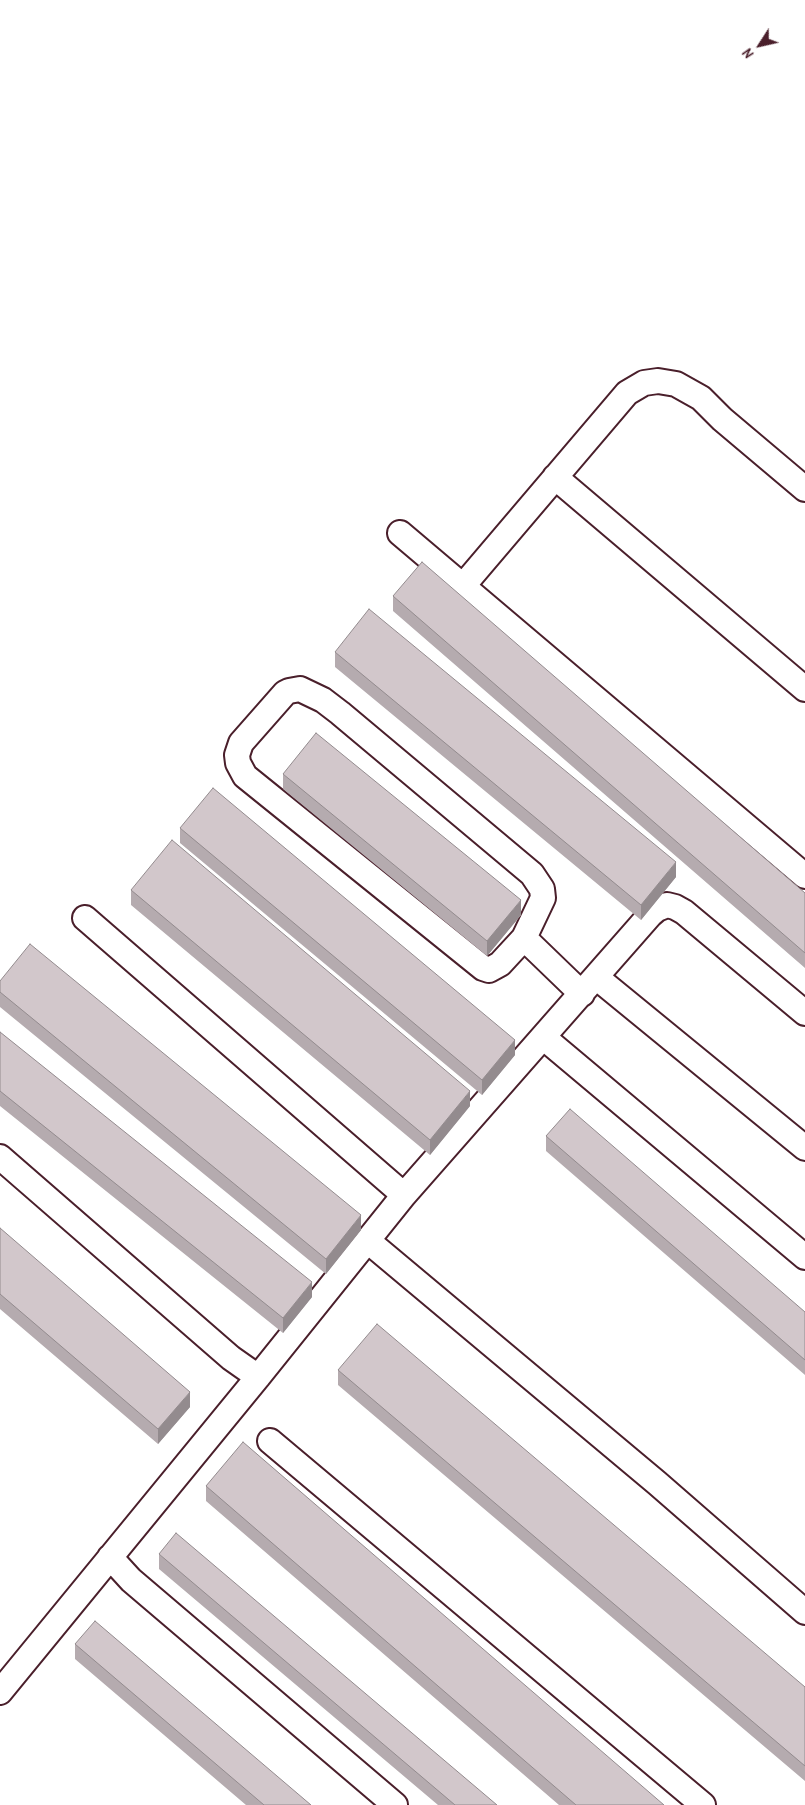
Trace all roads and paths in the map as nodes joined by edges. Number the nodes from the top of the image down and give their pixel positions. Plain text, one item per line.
1 (555, 477) junction
2 (805, 489) edge
3 (400, 533) dead end
4 (462, 587) junction
5 (805, 689) edge
6 (805, 876) edge
7 (85, 918) dead end
8 (524, 938) junction
9 (589, 985) junction
10 (805, 1013) edge
11 (543, 1037) junction
12 (805, 1148) edge
13 (0, 1157) edge
14 (404, 1195) junction
15 (368, 1241) junction
16 (805, 1257) edge
17 (258, 1377) junction
18 (270, 1441) dead end
19 (110, 1557) junction
20 (805, 1612) edge
21 (0, 1692) edge
22 (395, 1805) edge
23 (704, 1805) edge

1 - 2 street
1 - 4 street
1 - 5 street
3 - 4 street
4 - 6 street
7 - 14 street
8 - 8 street
8 - 9 street
9 - 10 street
9 - 11 street
9 - 12 street
11 - 14 street
11 - 16 street
13 - 17 street
14 - 15 street
15 - 17 street
15 - 20 street
17 - 19 street
18 - 23 street
19 - 21 street
19 - 22 street

